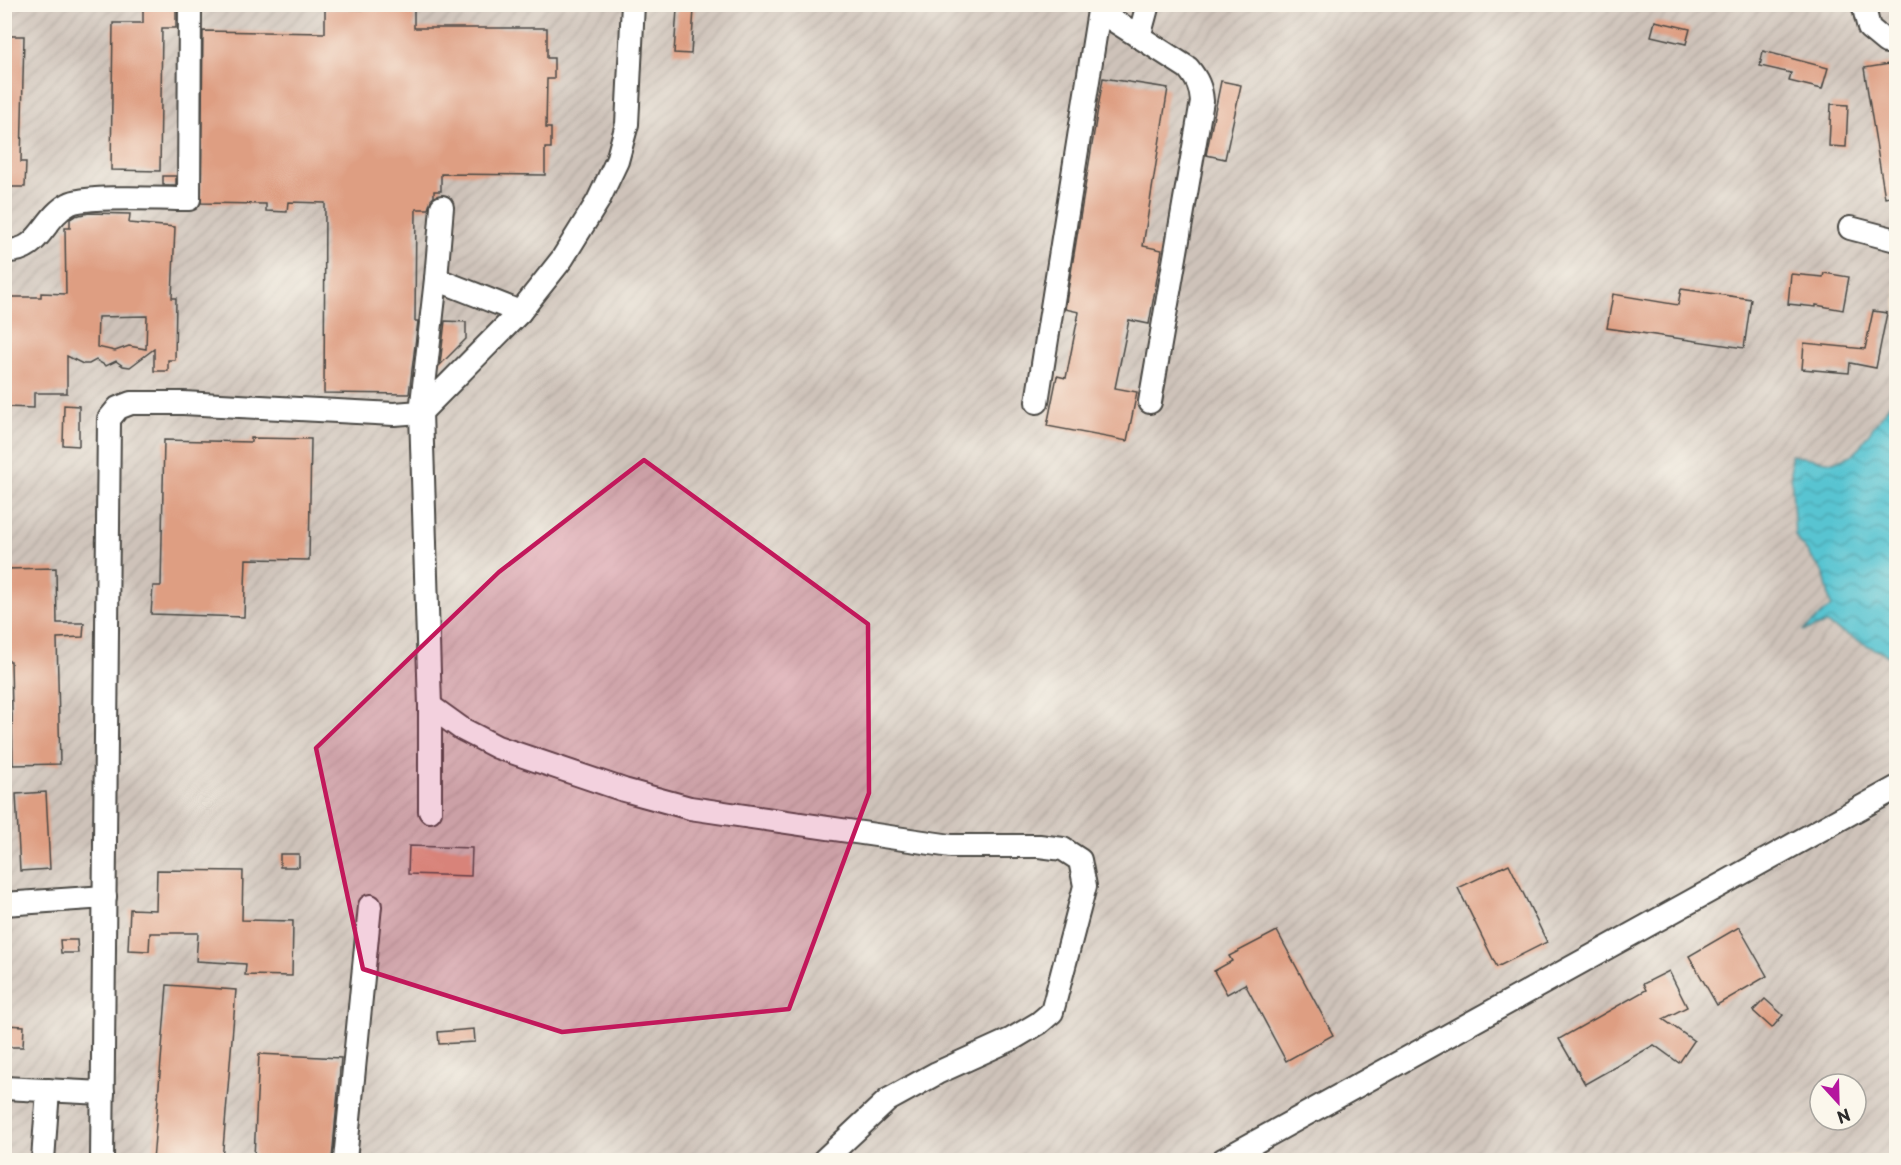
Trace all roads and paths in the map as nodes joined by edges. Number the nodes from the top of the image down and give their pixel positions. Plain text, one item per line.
1 (189, 4) edge
2 (633, 4) edge
3 (1148, 4) edge
4 (1863, 4) edge
5 (1097, 8) edge
6 (1139, 37) junction
7 (1891, 41) edge
8 (442, 207) dead end
9 (1850, 228) dead end
10 (1896, 240) edge
11 (4, 251) edge
12 (436, 279) junction
13 (520, 312) junction
14 (1037, 402) dead end
15 (1150, 402) dead end
16 (421, 412) junction
17 (430, 706) junction
18 (1896, 788) edge
19 (430, 812) dead end
20 (105, 897) junction
21 (4, 904) edge
22 (370, 906) dead end
23 (4, 1088) edge
24 (48, 1090) junction
25 (103, 1093) junction
26 (43, 1161) edge
27 (102, 1161) edge
28 (345, 1161) edge
29 (824, 1161) edge
30 (1223, 1161) edge

1 - 11 lane
2 - 13 lane
3 - 6 lane
4 - 7 lane
5 - 6 lane
5 - 14 lane
6 - 15 lane
8 - 12 lane
9 - 10 lane
12 - 13 lane
12 - 16 lane
13 - 16 lane
16 - 17 lane
16 - 20 lane
17 - 19 lane
17 - 29 lane
18 - 30 lane
20 - 21 lane
20 - 25 lane
22 - 28 lane
23 - 24 lane
24 - 25 lane
24 - 26 lane
25 - 27 lane

